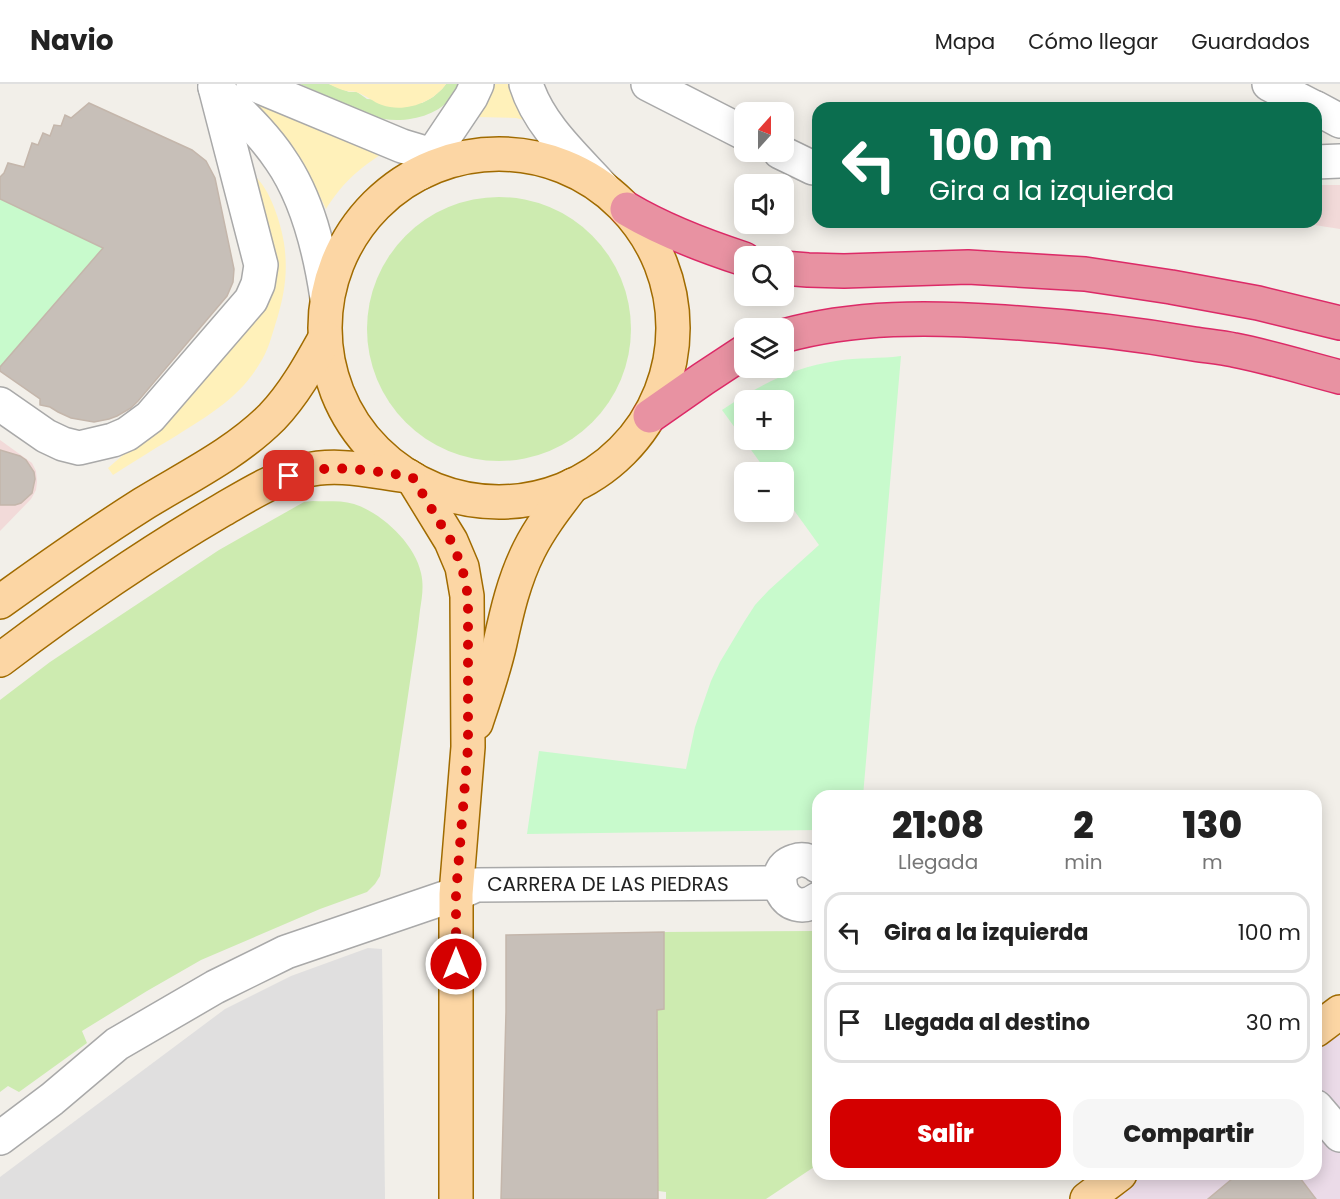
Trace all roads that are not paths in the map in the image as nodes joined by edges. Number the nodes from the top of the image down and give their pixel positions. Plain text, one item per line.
1 (253, 84) edge
2 (477, 84) edge
3 (526, 84) edge
4 (648, 84) edge
5 (1269, 84) edge
6 (213, 86) edge
7 (1304, 102) edge
8 (1322, 112) edge
9 (1340, 121) edge
10 (734, 128) edge
11 (794, 159) edge
12 (1340, 161) edge
13 (436, 162) junction
14 (1322, 162) edge
15 (812, 168) edge
16 (616, 199) junction
17 (734, 256) edge
18 (794, 269) edge
19 (327, 298) junction
20 (1340, 323) edge
21 (794, 333) edge
22 (325, 338) junction
23 (734, 359) edge
24 (1340, 377) edge
25 (0, 404) edge
26 (650, 416) junction
27 (411, 477) junction
28 (573, 485) junction
29 (0, 602) edge
30 (0, 660) edge
31 (468, 747) junction
32 (812, 862) edge
33 (780, 883) junction
34 (456, 894) junction
35 (812, 902) edge
36 (1340, 1012) edge
37 (1322, 1026) edge
38 (1322, 1114) edge
39 (1340, 1135) edge
40 (0, 1138) edge
41 (1112, 1180) edge
42 (456, 1199) edge
43 (1087, 1199) edge

1 - 13 street
2 - 13 street
3 - 16 street
4 - 10 street
5 - 7 street
6 - 19 street
6 - 25 street
8 - 9 street
11 - 15 street
12 - 14 street
13 - 16 main road
13 - 19 main road
16 - 17 highway
16 - 26 main road
18 - 20 highway
19 - 22 main road
21 - 24 highway
22 - 27 main road
22 - 29 main road
23 - 26 highway
26 - 28 main road
27 - 28 main road
27 - 30 main road
27 - 31 main road
28 - 31 main road
31 - 34 main road
32 - 33 street
33 - 34 street, CARRERA DE LAS PIEDRAS
33 - 35 street
34 - 40 street, CARRERA DE LAS PIEDRAS
34 - 42 main road
36 - 37 main road
38 - 39 street
41 - 43 main road

